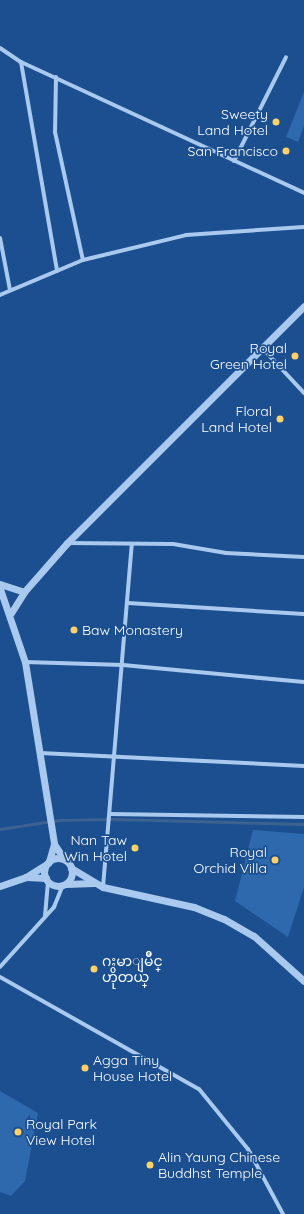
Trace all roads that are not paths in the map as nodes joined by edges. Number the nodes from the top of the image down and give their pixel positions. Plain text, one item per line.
1 (0, 48) edge
2 (286, 57) dead end
3 (21, 62) junction
4 (56, 77) junction
5 (234, 161) junction
6 (304, 192) edge
7 (304, 227) edge
8 (0, 238) edge
9 (83, 260) junction
10 (57, 271) junction
11 (10, 290) junction
12 (0, 295) edge
13 (304, 306) edge
14 (264, 350) junction
15 (304, 393) edge
16 (67, 543) junction
17 (132, 544) junction
18 (304, 558) edge
19 (0, 584) edge
20 (0, 589) edge
21 (24, 592) junction
22 (128, 603) junction
23 (11, 614) junction
24 (304, 614) edge
25 (25, 662) junction
26 (124, 665) junction
27 (304, 682) edge
28 (40, 753) junction
29 (115, 755) junction
30 (304, 766) edge
31 (110, 815) junction
32 (304, 818) edge
33 (54, 844) junction
34 (64, 860) junction
35 (48, 863) junction
36 (71, 868) junction
37 (26, 877) junction
38 (47, 880) junction
39 (94, 883) junction
40 (64, 884) junction
41 (0, 886) edge
42 (103, 886) junction
43 (45, 916) junction
44 (0, 967) edge
45 (0, 977) edge
46 (304, 981) edge
47 (283, 1214) edge

1 - 3 street
2 - 5 street
3 - 4 street
3 - 10 street
4 - 5 street
4 - 9 street
5 - 6 street
7 - 9 street
8 - 11 street
9 - 10 street
10 - 11 street
11 - 12 street
13 - 14 street
14 - 15 street
14 - 16 street
16 - 17 street
16 - 21 street
17 - 18 street
17 - 22 street
19 - 21 street
20 - 23 street
21 - 23 street
22 - 24 street
22 - 26 street
23 - 25 street
25 - 26 street
25 - 28 street
26 - 27 street
26 - 29 street
28 - 29 street
28 - 33 street
29 - 30 street
29 - 31 street
31 - 32 street
31 - 42 street
33 - 34 street
33 - 35 street
34 - 35 street
34 - 36 street
35 - 37 street
35 - 38 street
36 - 39 street
36 - 40 street
37 - 38 street
37 - 41 street
38 - 40 street
38 - 43 street
39 - 40 street
39 - 42 street
40 - 43 street
42 - 46 street
43 - 44 street
45 - 47 street

